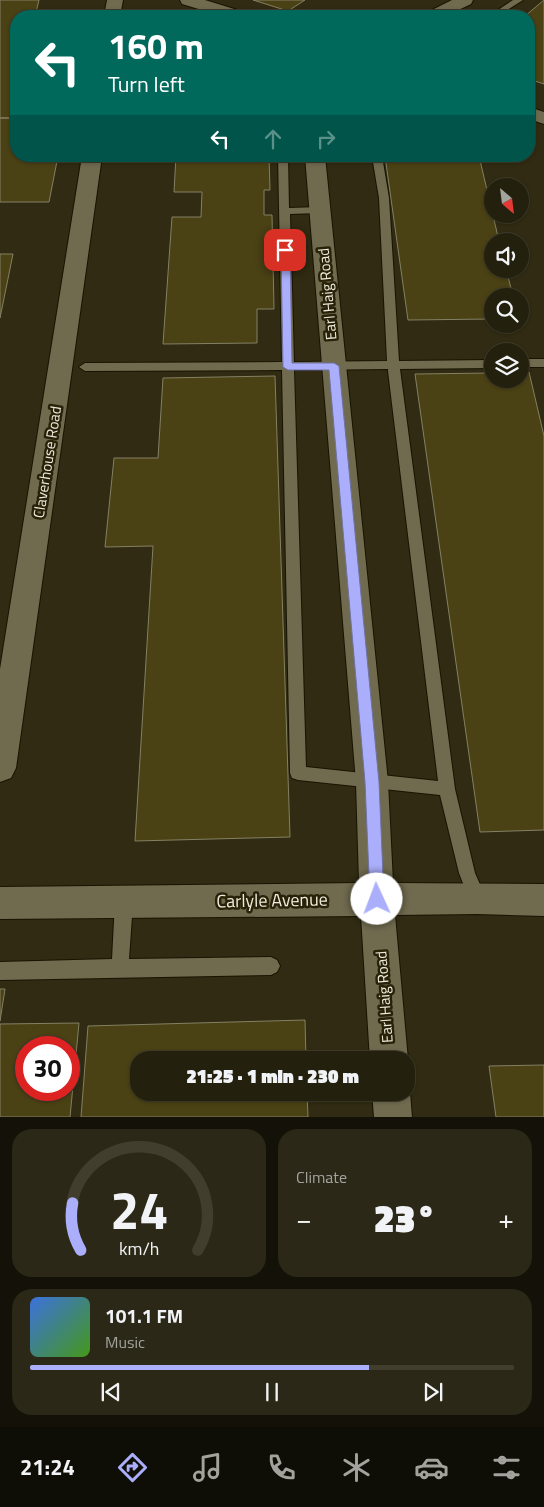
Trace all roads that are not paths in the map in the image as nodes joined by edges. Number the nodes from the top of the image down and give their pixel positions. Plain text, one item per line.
1 (188, 0) edge
2 (465, 0) edge
3 (519, 0) edge
4 (219, 10) edge
5 (446, 10) edge
6 (503, 10) edge
7 (91, 162) edge
8 (283, 162) edge
9 (316, 162) edge
10 (379, 162) edge
11 (320, 210) junction
12 (285, 211) junction
13 (529, 363) edge
14 (544, 363) edge
15 (393, 364) junction
16 (484, 364) edge
17 (334, 366) junction
18 (86, 367) dead end
19 (288, 367) junction
20 (0, 768) edge
21 (372, 782) junction
22 (447, 789) junction
23 (477, 898) junction
24 (377, 899) junction
25 (544, 900) edge
26 (124, 902) junction
27 (0, 903) edge
28 (271, 966) dead end
29 (120, 968) junction
30 (0, 971) edge
31 (388, 1051) edge
32 (392, 1101) edge
33 (393, 1117) edge

1 - 4 street
2 - 5 street
3 - 6 lane
7 - 20 street, Claverhouse Road
8 - 12 lane
9 - 11 street, Earl Haig Road
10 - 15 lane
11 - 12 lane
11 - 17 street, Earl Haig Road
12 - 19 lane
13 - 14 lane
15 - 16 lane
15 - 17 lane
15 - 22 lane
17 - 19 lane
17 - 21 street, Earl Haig Road
18 - 19 lane
19 - 21 lane
21 - 22 lane
21 - 24 street, Earl Haig Road
22 - 23 lane
23 - 24 street, Carlyle Avenue
23 - 25 street, Carlyle Avenue
24 - 26 street, Carlyle Avenue
24 - 31 street, Earl Haig Road
26 - 27 street, Carlyle Avenue
26 - 29 lane
28 - 29 lane
29 - 30 lane
32 - 33 street

